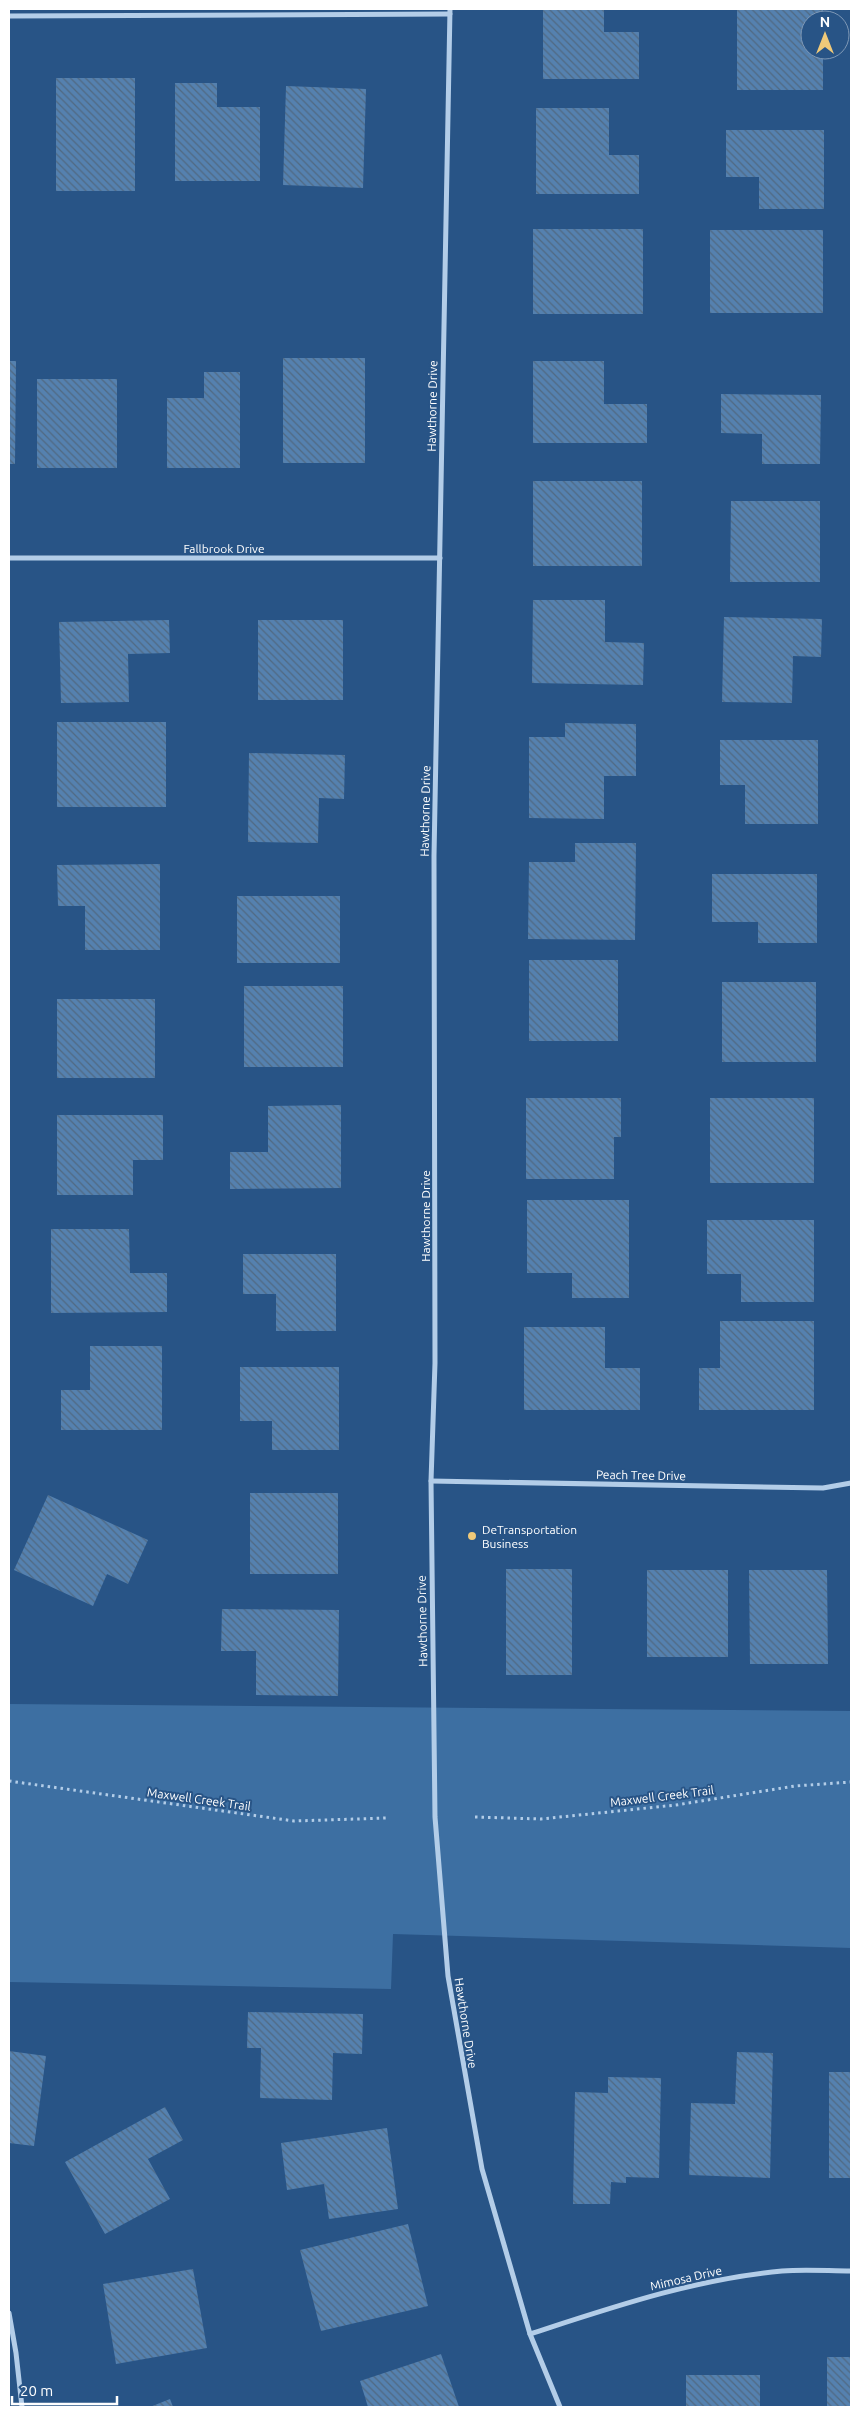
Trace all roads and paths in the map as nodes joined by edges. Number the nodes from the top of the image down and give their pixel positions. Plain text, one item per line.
1 (450, 11) edge
2 (9, 16) edge
3 (9, 558) edge
4 (440, 558) junction
5 (431, 1481) junction
6 (851, 1483) edge
7 (9, 1781) edge
8 (851, 1782) edge
9 (475, 1817) dead end
10 (387, 1818) dead end
11 (851, 2271) edge
12 (9, 2313) edge
13 (530, 2334) junction
14 (22, 2407) edge
15 (560, 2407) edge

1 - 2 street
1 - 4 street, Hawthorne Drive
3 - 4 street, Fallbrook Drive
4 - 5 street, Hawthorne Drive
5 - 6 street, Peach Tree Drive
5 - 13 street, Hawthorne Drive
7 - 10 path, Maxwell Creek Trail
8 - 9 path, Maxwell Creek Trail
11 - 13 street, Mimosa Drive
12 - 14 street
13 - 15 street, Hawthorne Drive

